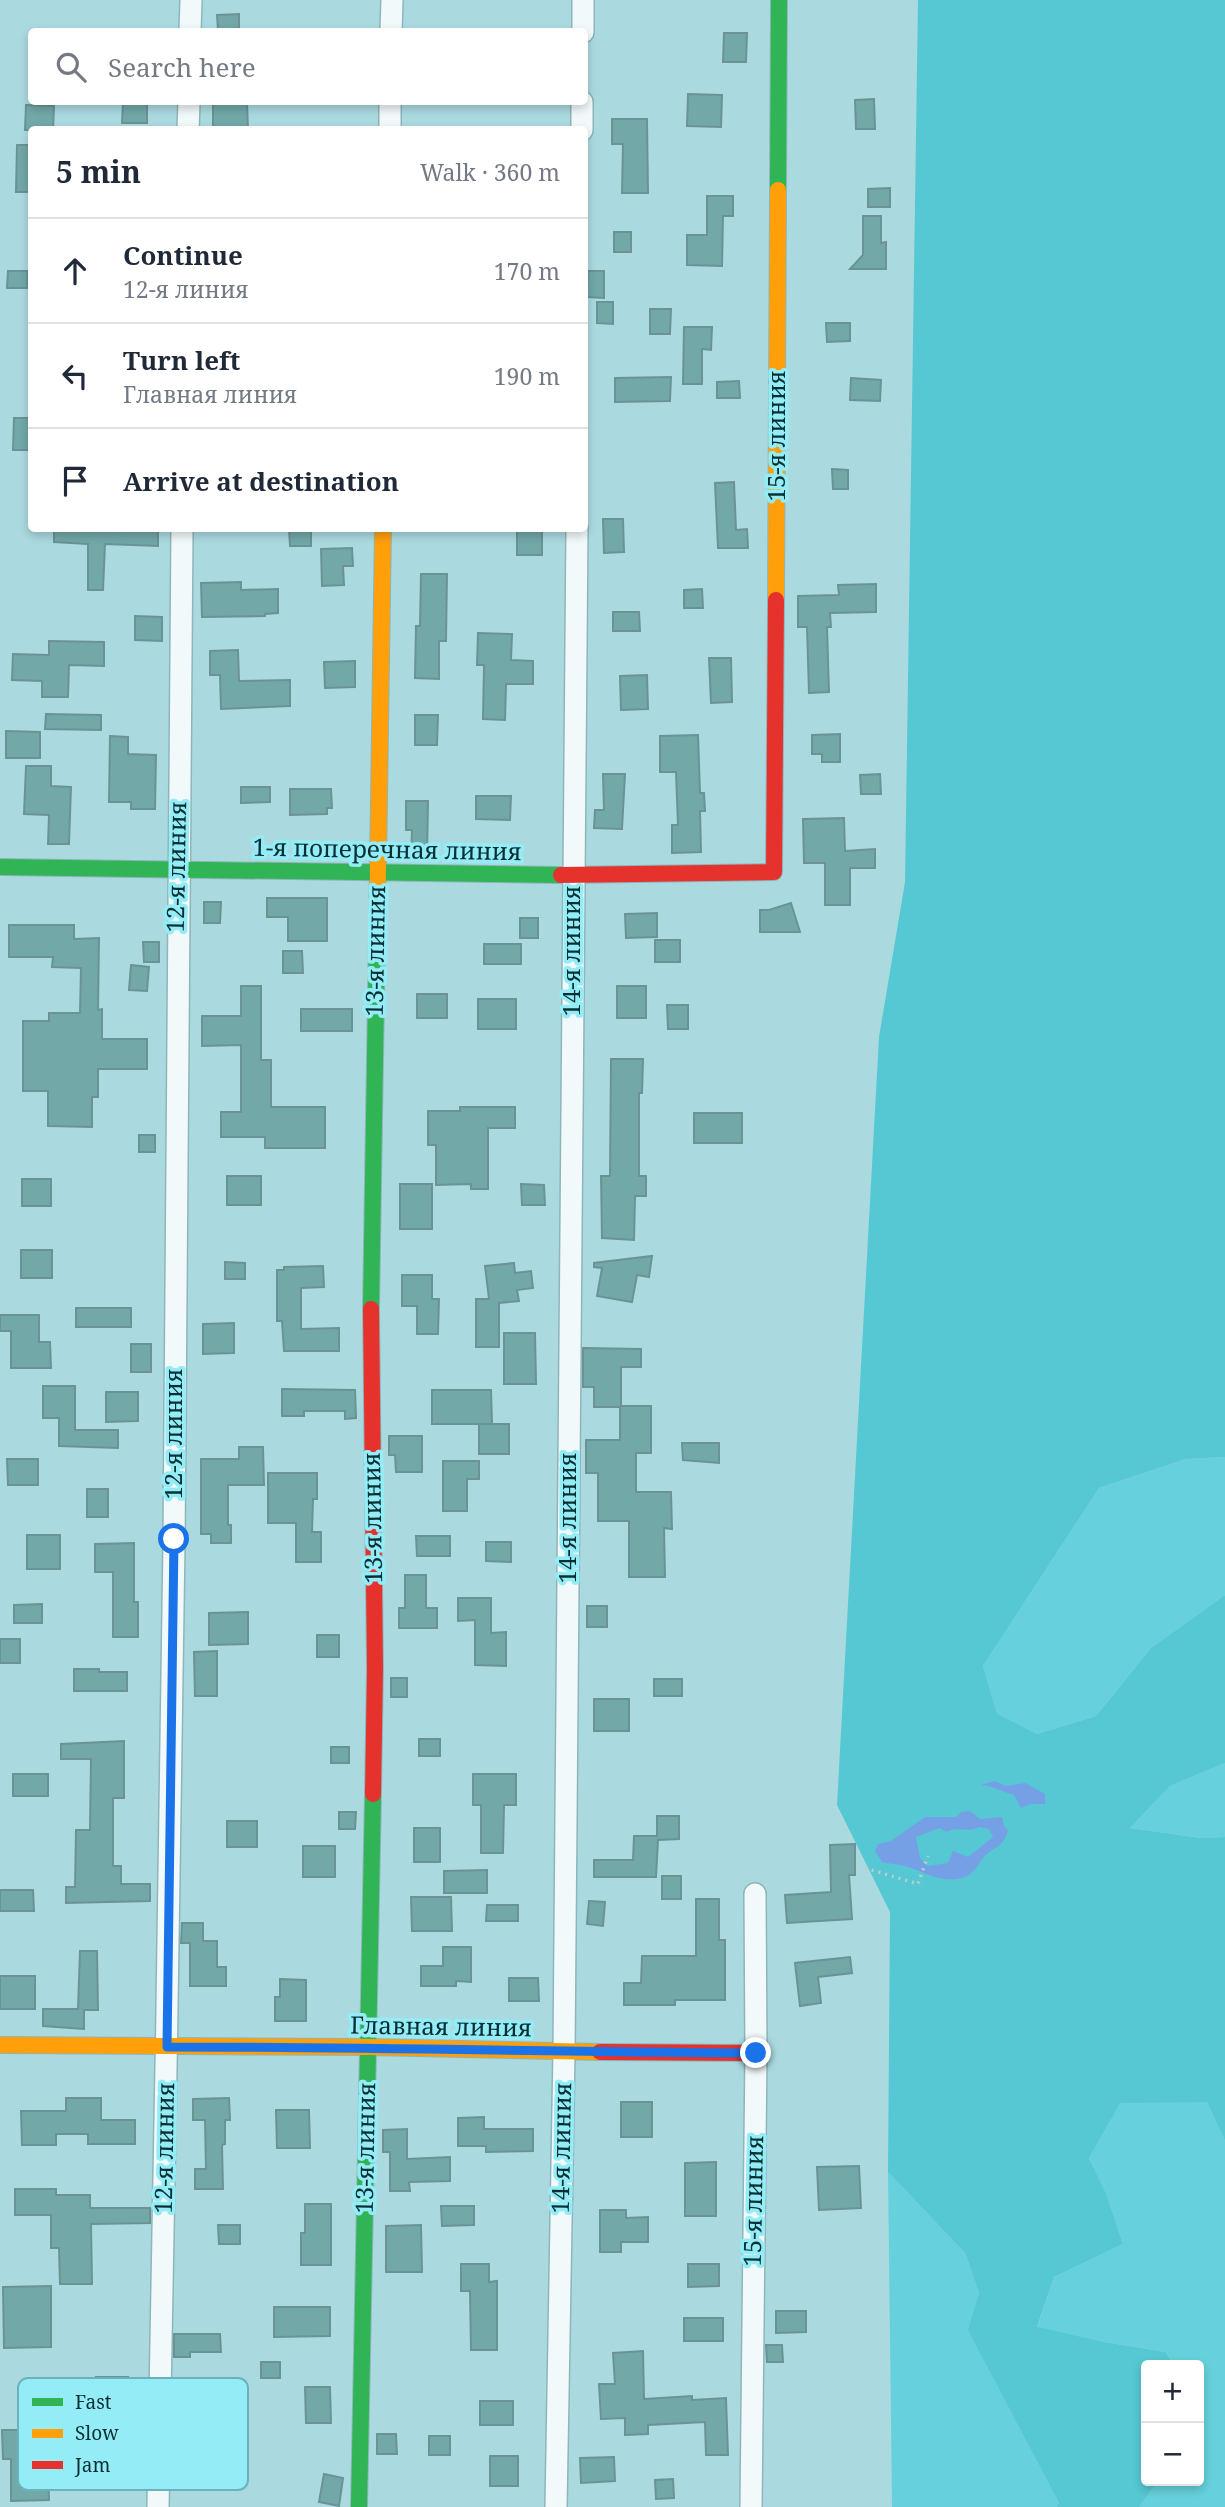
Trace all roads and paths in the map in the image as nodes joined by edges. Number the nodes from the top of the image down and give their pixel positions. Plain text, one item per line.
1 (191, 0) edge
2 (392, 0) edge
3 (583, 0) edge
4 (779, 0) edge
5 (190, 28) edge
6 (391, 28) edge
7 (583, 28) edge
8 (189, 105) edge
9 (390, 105) edge
10 (582, 105) edge
11 (188, 126) edge
12 (390, 126) edge
13 (582, 126) edge
14 (182, 532) edge
15 (383, 532) edge
16 (577, 532) edge
17 (0, 867) edge
18 (177, 869) junction
19 (774, 872) joint
20 (377, 874) junction
21 (572, 875) junction
22 (928, 1856) dead end
23 (864, 1868) dead end
24 (755, 1894) dead end
25 (0, 2045) edge
26 (167, 2047) junction
27 (367, 2047) junction
28 (564, 2052) junction
29 (756, 2053) junction
30 (161, 2378) edge
31 (359, 2507) edge
32 (556, 2507) edge
33 (751, 2507) edge

1 - 5 street
2 - 6 street
3 - 7 street
4 - 19 street, 15-я линия
8 - 11 street
9 - 12 street
10 - 13 street
14 - 18 street, 12-я линия
15 - 20 street, 13-я линия
16 - 21 street, 14-я линия
17 - 18 street, 1-я поперечная линия
18 - 20 street, 1-я поперечная линия
18 - 26 street, 12-я линия
19 - 21 street, 1-я поперечная линия
20 - 21 street, 1-я поперечная линия
20 - 27 street, 13-я линия
21 - 28 street, 14-я линия
22 - 23 path
24 - 29 street, 15-я линия
25 - 26 street, Главная линия
26 - 27 street, Главная линия
26 - 30 street, 12-я линия
27 - 28 street, Главная линия
27 - 31 street, 13-я линия
28 - 29 street, Главная линия
28 - 32 street, 14-я линия
29 - 33 street, 15-я линия

